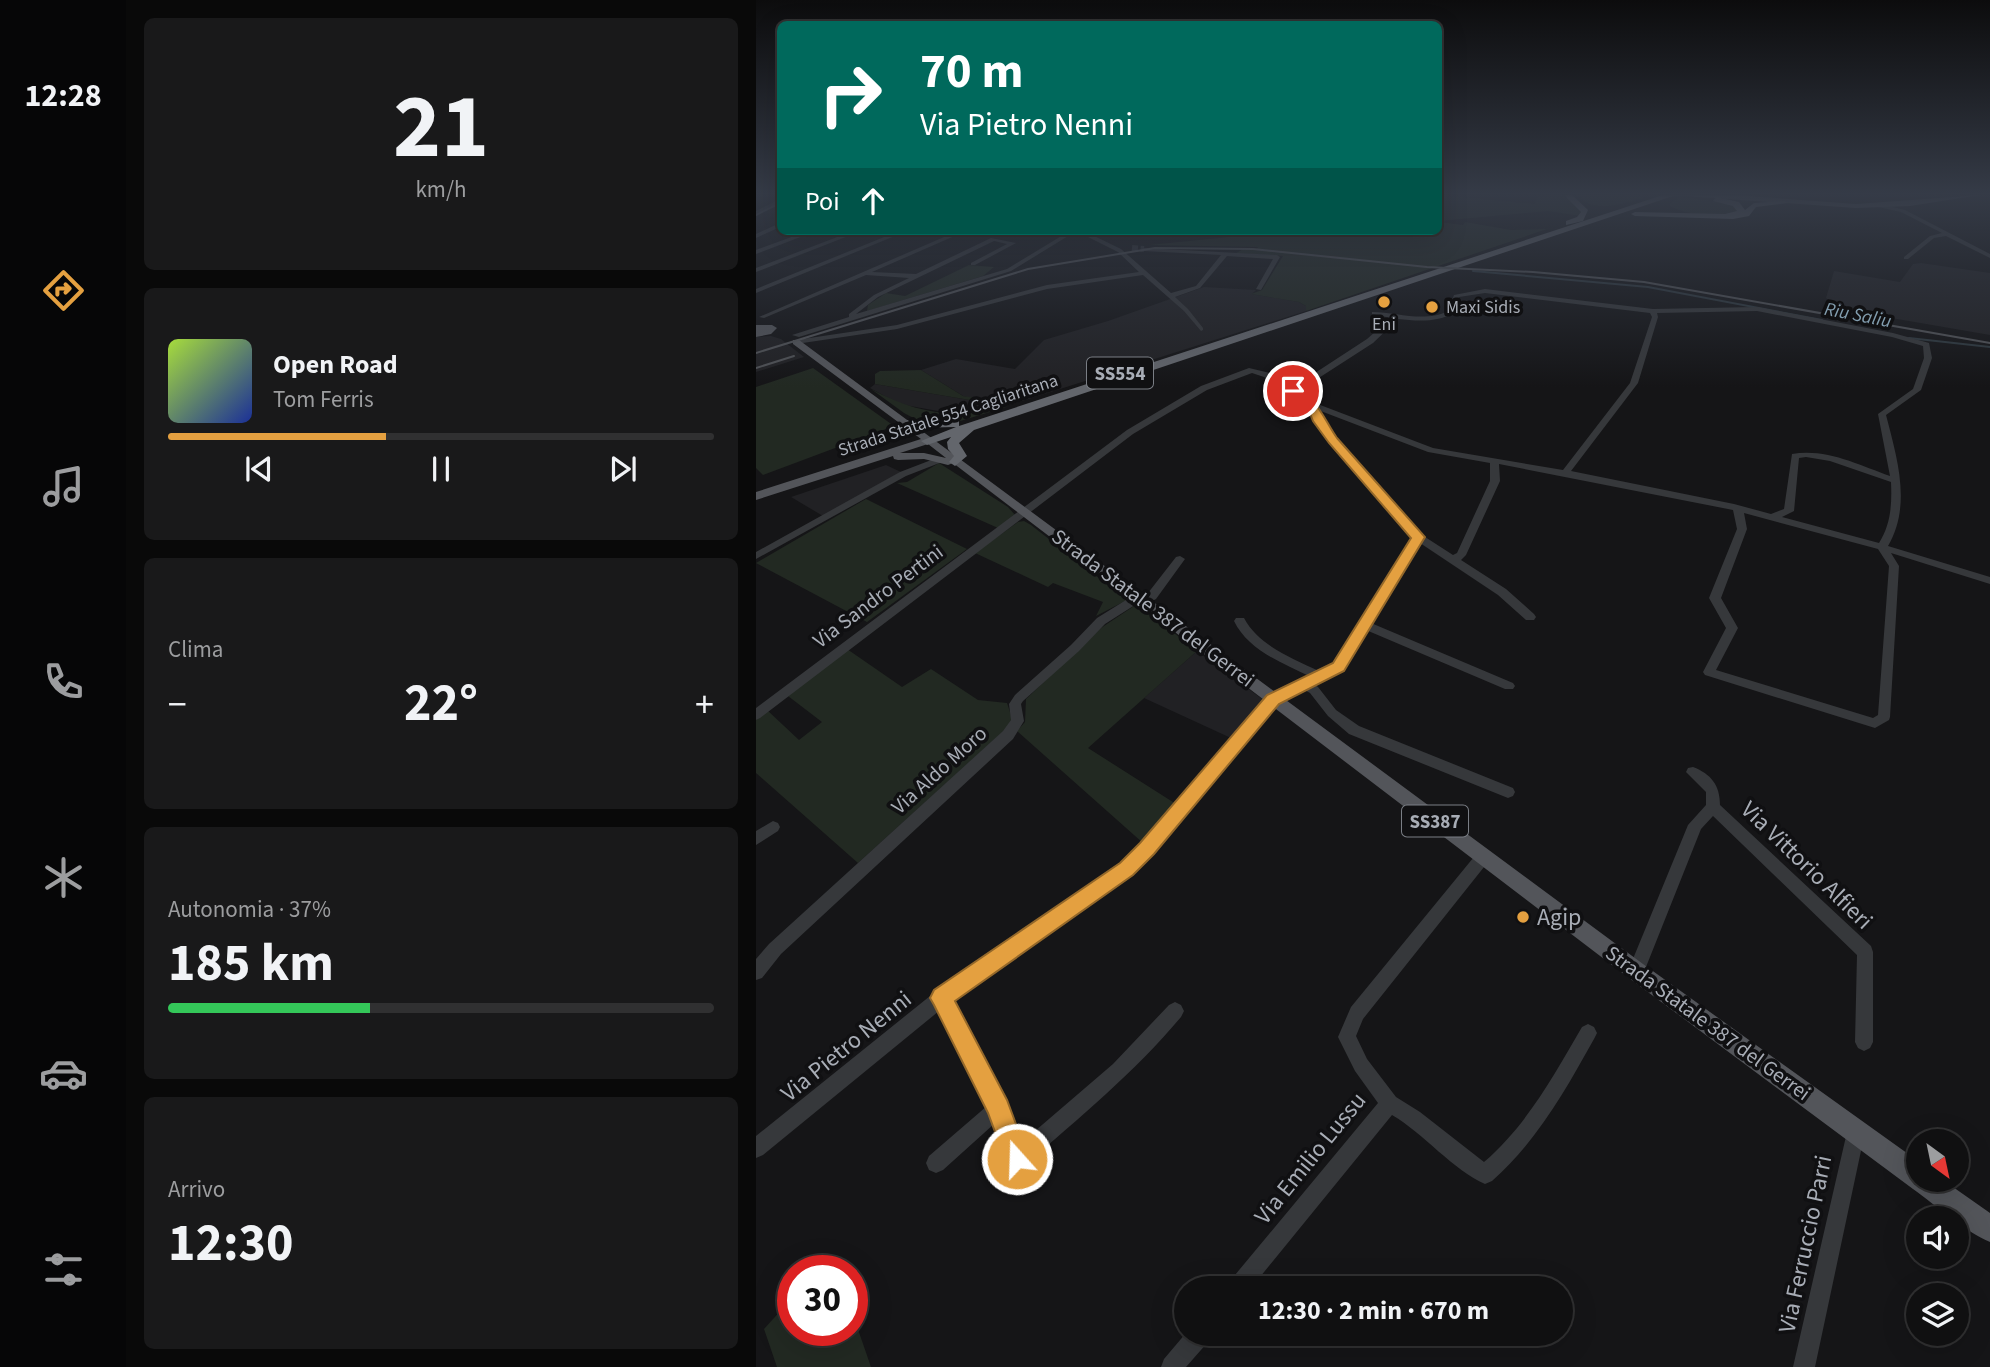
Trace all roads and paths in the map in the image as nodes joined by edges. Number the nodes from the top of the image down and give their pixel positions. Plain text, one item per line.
1 (786, 259) edge
2 (835, 259) edge
3 (897, 259) edge
4 (952, 259) edge
5 (983, 259) edge
6 (1028, 259) edge
7 (1129, 259) edge
8 (1222, 259) edge
9 (1276, 259) edge
10 (1474, 259) edge
11 (1476, 259) edge
12 (945, 262) junction
13 (973, 264) junction
14 (1014, 267) junction
15 (1451, 267) junction
16 (756, 270) edge
17 (1144, 272) junction
18 (864, 273) junction
19 (905, 275) junction
20 (916, 276) junction
21 (1412, 282) junction
22 (892, 288) junction
23 (1259, 289) dead end
24 (756, 291) edge
25 (1397, 295) dead end
26 (1170, 296) junction
27 (1363, 306) dead end
28 (1326, 310) junction
29 (1653, 311) junction
30 (1374, 313) dead end
31 (760, 315) edge
32 (1395, 318) junction
33 (844, 321) junction
34 (1201, 329) dead end
35 (757, 331) edge
36 (784, 335) junction
37 (1252, 370) joint
38 (1293, 391) junction
39 (1312, 405) junction
40 (908, 424) junction
41 (972, 424) junction
42 (925, 439) junction
43 (880, 450) junction
44 (948, 461) junction
45 (1494, 461) junction
46 (862, 462) junction
47 (1565, 473) junction
48 (1893, 480) junction
49 (756, 494) edge
50 (1738, 508) junction
51 (1026, 511) junction
52 (1772, 517) junction
53 (1418, 537) junction
54 (1882, 547) junction
55 (756, 556) edge
56 (1180, 559) dead end
57 (1454, 560) junction
58 (1990, 581) edge
59 (1140, 600) junction
60 (1530, 617) dead end
61 (1240, 621) dead end
62 (1364, 625) junction
63 (1319, 676) junction
64 (1304, 684) junction
65 (1508, 686) dead end
66 (1273, 699) junction
67 (756, 715) edge
68 (1693, 772) dead end
69 (1508, 792) dead end
70 (1713, 807) junction
71 (773, 827) dead end
72 (756, 839) edge
73 (1483, 857) junction
74 (1636, 971) junction
75 (756, 972) edge
76 (941, 998) junction
77 (1175, 1011) dead end
78 (1588, 1033) dead end
79 (1864, 1042) dead end
80 (1389, 1104) junction
81 (998, 1108) junction
82 (1857, 1132) junction
83 (756, 1148) edge
84 (936, 1163) dead end
85 (1906, 1168) edge
86 (1939, 1192) edge
87 (1990, 1229) edge
88 (1247, 1276) edge
89 (1190, 1346) edge
90 (1172, 1367) edge
91 (1804, 1367) edge

1 - 16 street
2 - 24 street
3 - 18 street
4 - 12 street
5 - 13 street
6 - 14 street
7 - 17 street
8 - 26 street
9 - 23 street
10 - 15 highway, Strada Statale 554 Cagliaritana / SS554
11 - 15 highway, Strada Statale 554 Cagliaritana / SS554
12 - 13 street
12 - 20 street
13 - 14 street
14 - 33 street
15 - 21 highway, Strada Statale 554 Cagliaritana / SS554
15 - 41 highway, Strada Statale 554 Cagliaritana / SS554
17 - 26 street
17 - 36 street
18 - 19 street
18 - 31 street
19 - 20 street
19 - 22 street
20 - 22 street
21 - 25 highway
21 - 28 highway, Strada Statale 554 Cagliaritana / SS554
22 - 33 street
26 - 34 street
27 - 28 highway
28 - 41 highway, Strada Statale 554 Cagliaritana / SS554
29 - 32 street
29 - 47 street
29 - 48 street
30 - 32 street
31 - 35 street
31 - 36 street
32 - 38 street
33 - 36 street
35 - 36 main road
36 - 40 main road, Strada Statale 387 del Gerrei
37 - 38 street
37 - 51 street
38 - 39 street
39 - 45 street
39 - 53 street
40 - 41 highway
40 - 42 main road, Strada Statale 387 del Gerrei
40 - 43 main road
41 - 42 highway, Strada Statale 554 Cagliaritana / SS554
41 - 44 highway
42 - 43 main road, Strada Statale 554 Cagliaritana / SS554
42 - 44 main road, Strada Statale 387 del Gerrei / SS387
42 - 46 main road, Strada Statale 554 Cagliaritana / SS554
43 - 49 main road, Strada Statale 554 Cagliaritana / SS554
44 - 46 main road
44 - 51 main road, Strada Statale 387 del Gerrei / SS387
44 - 55 street
45 - 47 street
45 - 57 street
46 - 49 main road, Strada Statale 554 Cagliaritana / SS554
47 - 50 street
48 - 52 street
48 - 54 street
50 - 52 street
50 - 54 street
51 - 59 main road, Strada Statale 387 del Gerrei / SS387
51 - 67 street, Via Sandro Pertini
52 - 54 street
53 - 57 street
53 - 62 street
54 - 58 street
56 - 59 street, Via Aldo Moro
57 - 60 street
59 - 66 main road, Strada Statale 387 del Gerrei / SS387
59 - 75 street, Via Aldo Moro
61 - 63 street
62 - 63 street
62 - 65 street
63 - 64 street
64 - 66 street
64 - 69 street
66 - 73 main road, Strada Statale 387 del Gerrei / SS387
66 - 76 street, Via Pietro Nenni
68 - 70 street
70 - 74 street
70 - 79 street, Via Vittorio Alfieri
71 - 72 street
73 - 74 main road, Strada Statale 387 del Gerrei / SS387
73 - 80 street, Via Emilio Lussu
74 - 82 main road, Strada Statale 387 del Gerrei / SS387
76 - 81 street
76 - 83 street, Via Pietro Nenni
77 - 81 street
78 - 80 street
80 - 88 street, Via Emilio Lussu
81 - 84 street
82 - 85 main road, Strada Statale 387 del Gerrei / SS387
82 - 91 street, Via Ferruccio Parri
86 - 87 main road, Strada Statale 387 del Gerrei / SS387
89 - 90 street

